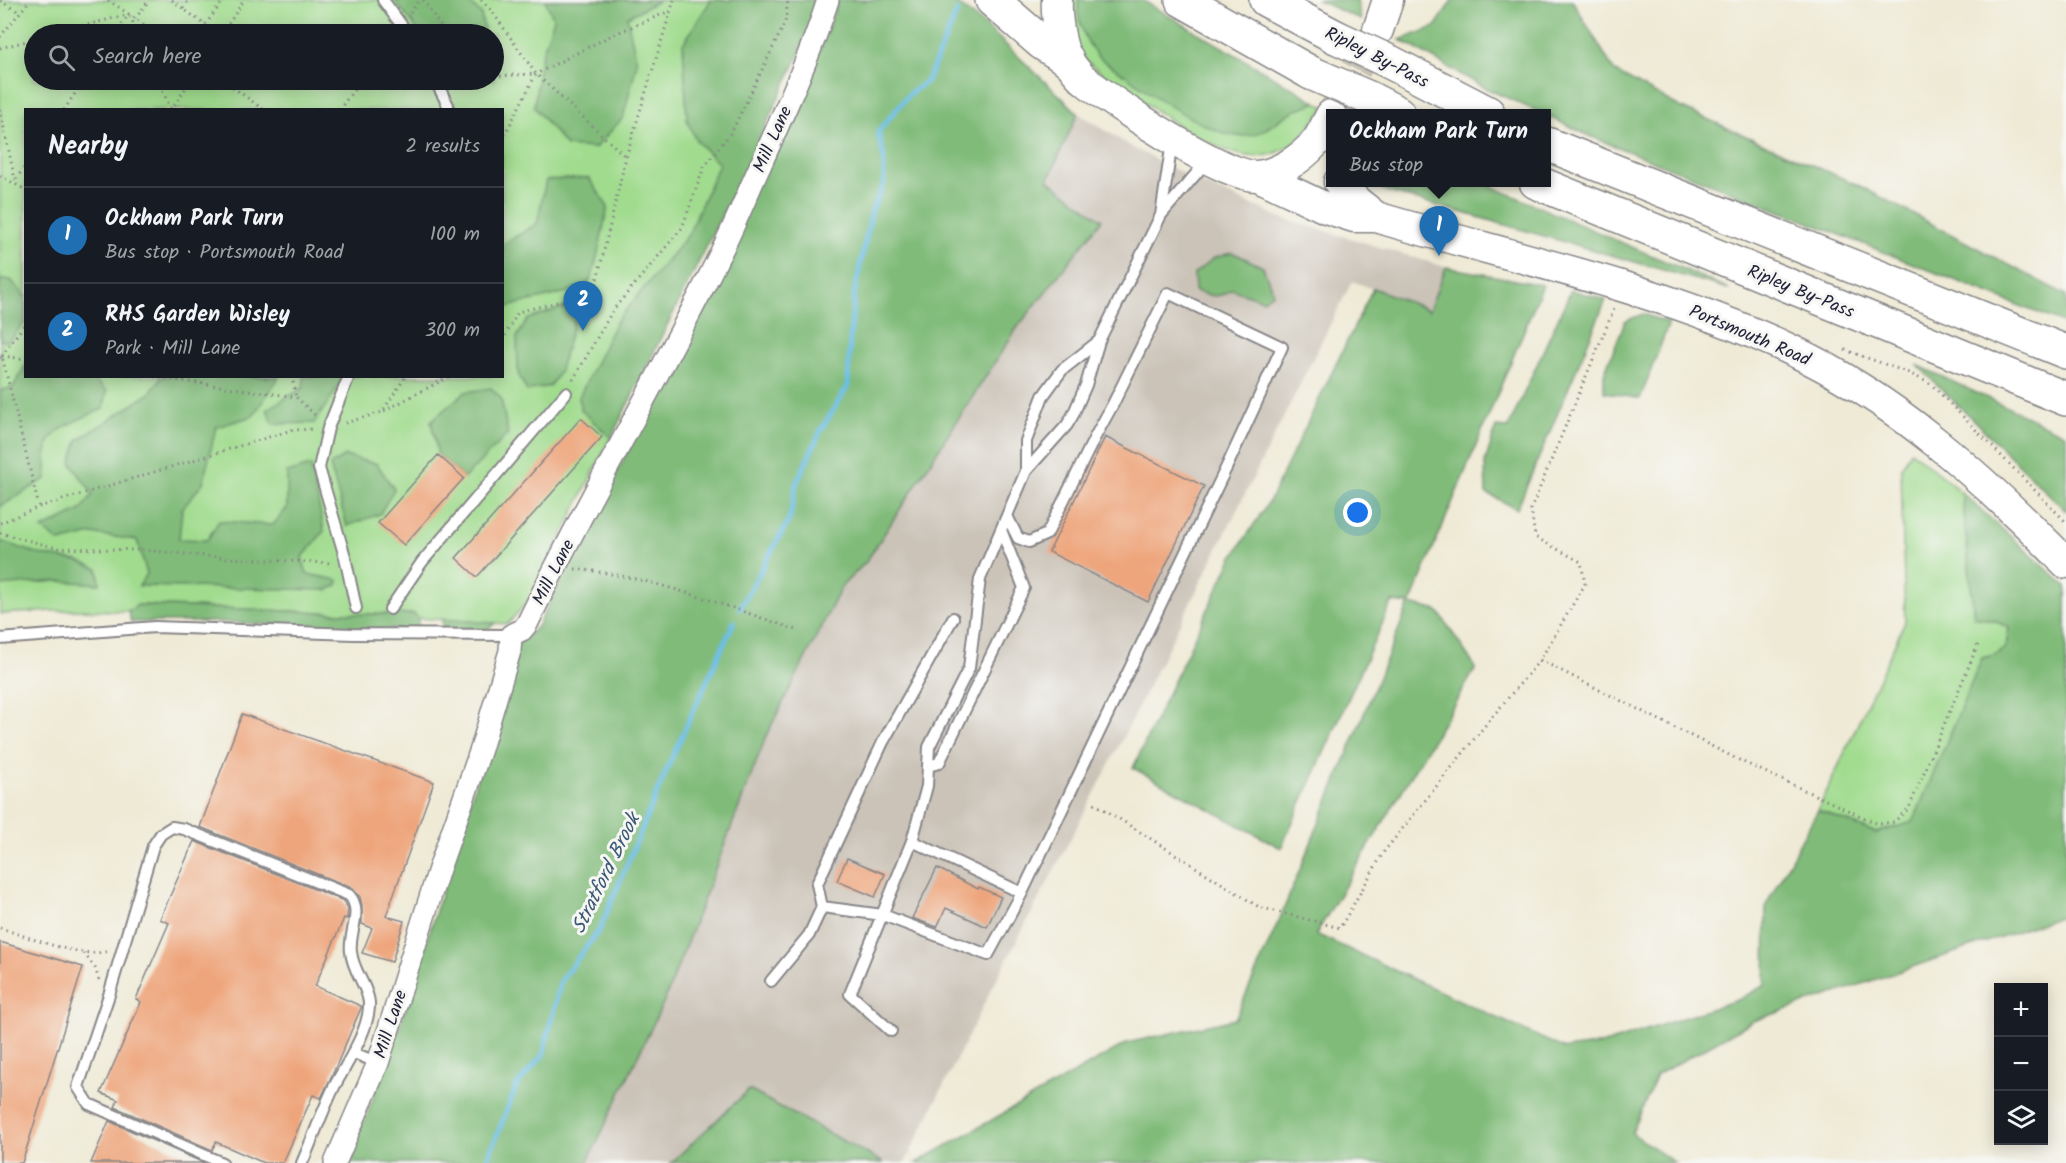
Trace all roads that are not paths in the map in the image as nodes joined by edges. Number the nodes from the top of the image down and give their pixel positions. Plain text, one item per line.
1 (383, 0) edge
2 (828, 0) edge
3 (992, 0) edge
4 (1057, 0) edge
5 (1182, 0) edge
6 (1266, 0) edge
7 (1388, 0) edge
8 (401, 24) edge
9 (1378, 30) tunnel mouth
10 (1067, 59) junction
11 (440, 90) edge
12 (447, 108) edge
13 (1389, 109) edge
14 (1479, 109) edge
15 (1326, 124) edge
16 (1172, 138) junction
17 (1326, 141) edge
18 (1551, 146) edge
19 (1217, 163) junction
20 (1326, 166) edge
21 (1258, 176) junction
22 (1343, 187) edge
23 (1546, 187) edge
24 (1161, 215) junction
25 (1376, 217) junction
26 (1099, 341) junction
27 (2066, 352) edge
28 (348, 378) edge
29 (566, 393) road end
30 (2066, 399) edge
31 (1026, 471) junction
32 (1007, 516) junction
33 (1001, 530) junction
34 (2066, 563) edge
35 (356, 608) dead end
36 (390, 609) dead end
37 (953, 618) dead end
38 (511, 635) junction
39 (0, 639) edge
40 (928, 766) junction
41 (912, 841) junction
42 (1022, 893) junction
43 (822, 907) junction
44 (883, 915) junction
45 (771, 981) dead end
46 (891, 1031) dead end
47 (354, 1053) junction
48 (378, 1063) junction
49 (222, 1163) edge
50 (302, 1163) edge
51 (335, 1163) edge

1 - 8 lane
2 - 38 street, Mill Lane
3 - 10 highway
4 - 10 main road
5 - 13 highway, bridge
6 - 14 highway, Ripley By-Pass, bridge
7 - 9 main road
10 - 16 main road, Portsmouth Road
11 - 12 lane
15 - 21 main road
16 - 19 main road, Portsmouth Road
16 - 24 lane
17 - 20 main road
18 - 27 highway
19 - 21 main road, Portsmouth Road
19 - 24 lane
21 - 25 main road, Portsmouth Road
22 - 25 main road, Portsmouth Road
23 - 30 highway, Ripley By-Pass
24 - 26 lane
25 - 34 main road, Portsmouth Road
26 - 31 lane
26 - 31 lane
28 - 35 lane
29 - 36 lane
31 - 32 lane
32 - 33 lane
32 - 42 lane
33 - 40 lane
33 - 40 lane
37 - 43 lane
38 - 39 lane
38 - 48 street, Mill Lane
40 - 41 lane
41 - 42 lane
41 - 44 lane
42 - 44 lane
43 - 44 lane
43 - 45 lane
44 - 46 lane
47 - 48 lane
47 - 49 lane
47 - 50 lane
48 - 51 street, Mill Lane

